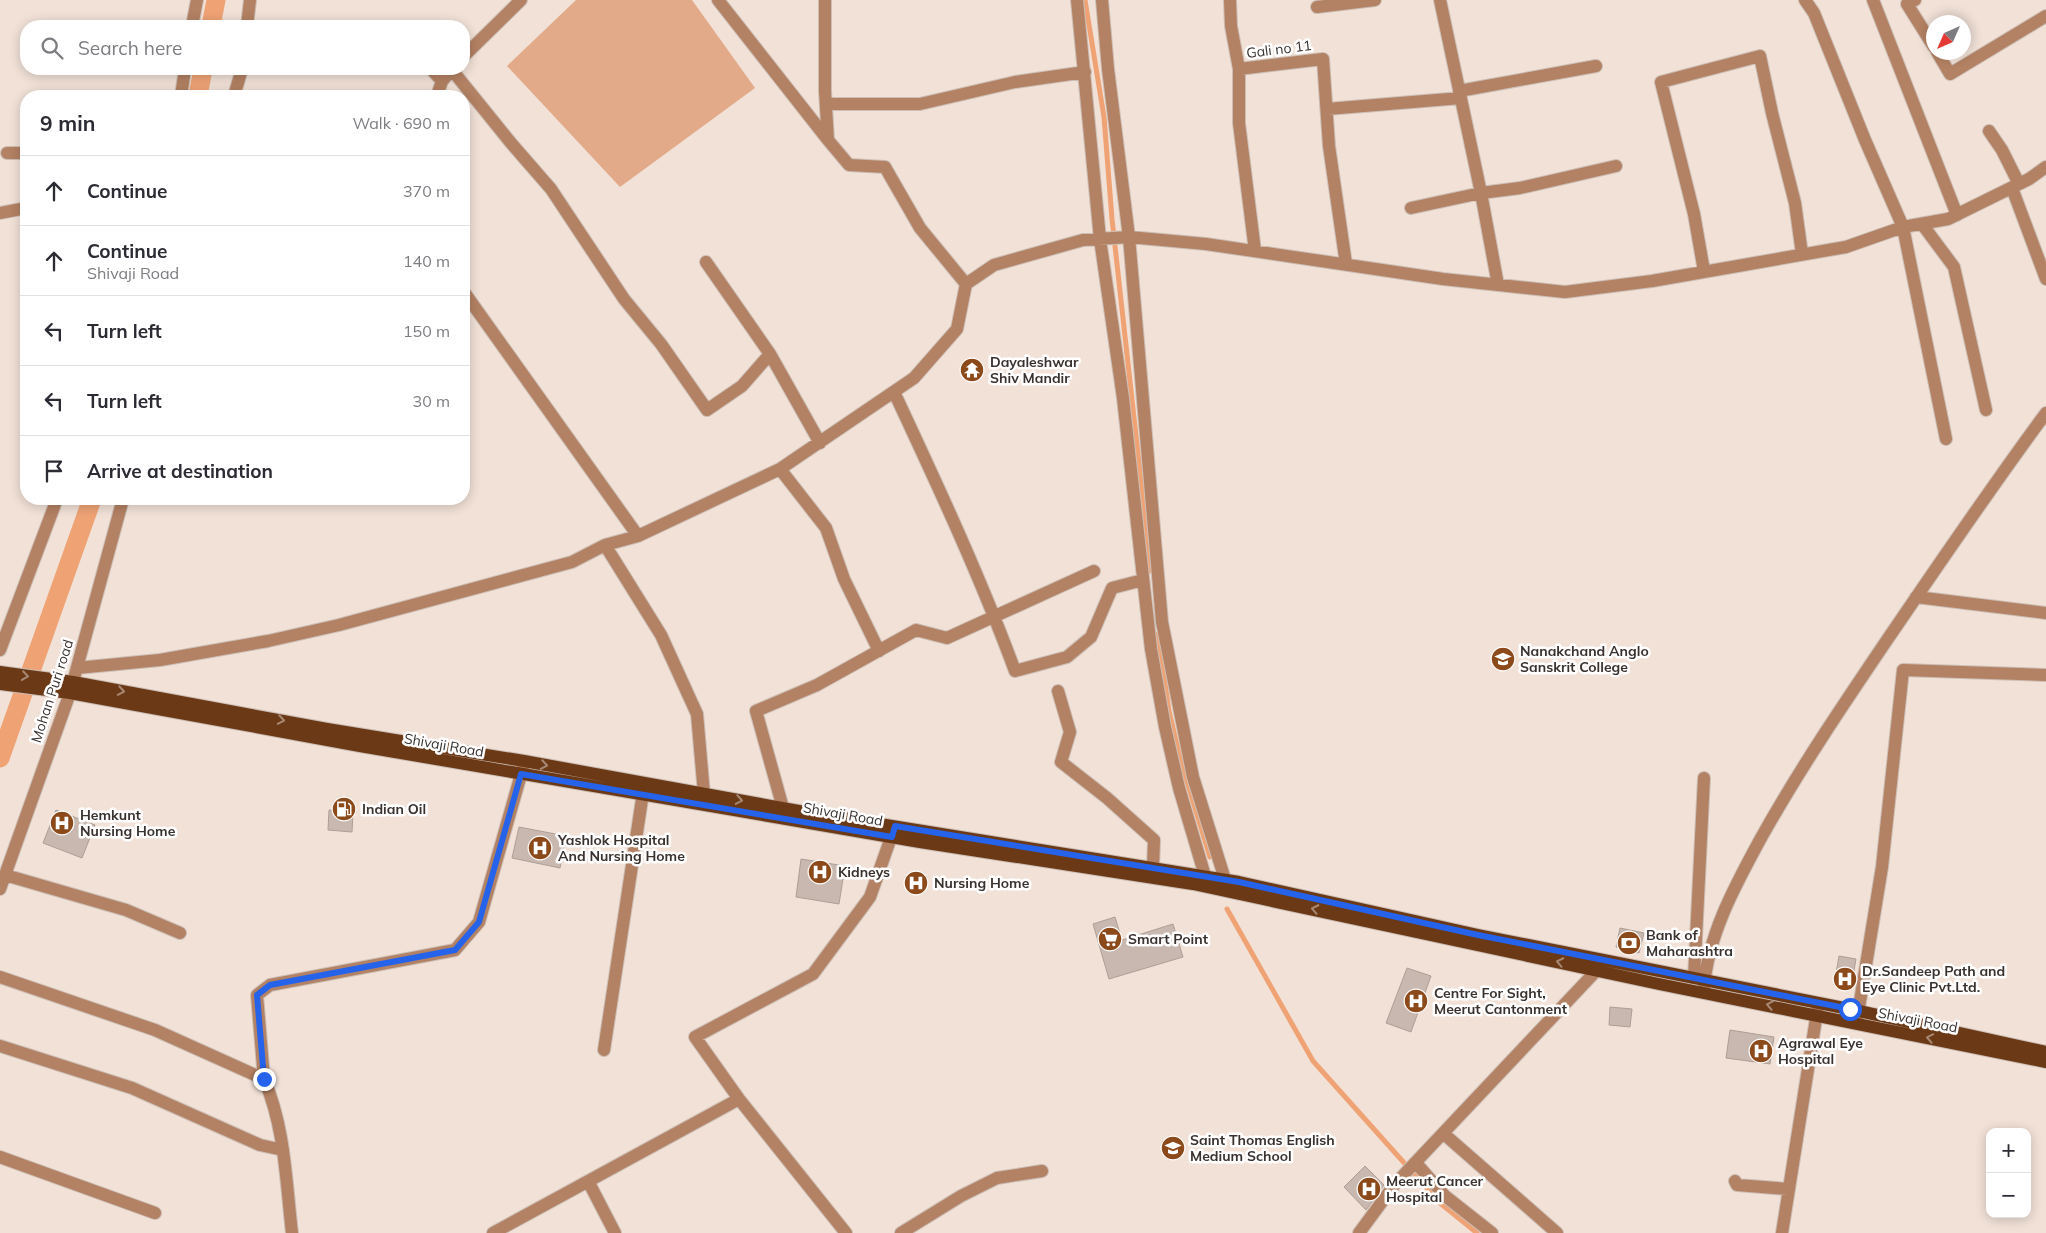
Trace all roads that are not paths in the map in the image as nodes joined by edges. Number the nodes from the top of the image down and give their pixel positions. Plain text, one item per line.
1 (197, 0) edge
2 (250, 0) edge
3 (521, 0) edge
4 (718, 0) edge
5 (825, 0) edge
6 (1077, 0) edge
7 (1102, 0) edge
8 (1230, 0) edge
9 (1375, 0) edge
10 (1440, 0) edge
11 (1804, 0) edge
12 (1872, 0) edge
13 (1915, 0) edge
14 (1317, 7) dead end
15 (2046, 16) edge
16 (193, 20) edge
17 (248, 20) edge
18 (1926, 34) edge
19 (470, 50) edge
20 (1942, 60) edge
21 (1596, 66) dead end
22 (1239, 69) junction
23 (1085, 72) junction
24 (184, 75) edge
25 (240, 75) edge
26 (436, 75) edge
27 (447, 75) edge
28 (457, 75) edge
29 (442, 81) junction
30 (181, 90) edge
31 (236, 90) edge
32 (439, 90) edge
33 (469, 90) edge
34 (470, 92) edge
35 (1460, 94) junction
36 (826, 104) junction
37 (1327, 109) junction
38 (1989, 131) dead end
39 (828, 140) junction
40 (7, 153) dead end
41 (20, 153) edge
42 (1616, 166) dead end
43 (2046, 167) edge
44 (2015, 186) junction
45 (1481, 193) junction
46 (1411, 208) dead end
47 (20, 209) edge
48 (0, 213) edge
49 (1957, 215) junction
50 (1922, 224) junction
51 (1903, 227) junction
52 (1126, 238) junction
53 (1101, 239) junction
54 (1255, 251) junction
55 (1802, 254) junction
56 (706, 262) dead end
57 (1346, 264) junction
58 (1704, 271) junction
59 (2046, 279) edge
60 (966, 284) junction
61 (1498, 285) junction
62 (470, 300) edge
63 (770, 354) junction
64 (894, 392) junction
65 (1986, 410) dead end
66 (2046, 413) edge
67 (1946, 439) dead end
68 (820, 443) junction
69 (780, 469) junction
70 (55, 505) edge
71 (121, 505) edge
72 (638, 536) junction
73 (605, 545) junction
74 (1094, 572) dead end
75 (1142, 580) junction
76 (1916, 597) junction
77 (2046, 613) edge
78 (995, 616) junction
79 (0, 650) edge
80 (879, 651) junction
81 (76, 668) junction
82 (0, 672) edge
83 (2046, 675) edge
84 (0, 684) edge
85 (47, 685) junction
86 (71, 688) junction
87 (1058, 691) dead end
88 (523, 767) junction
89 (1704, 778) dead end
90 (644, 789) junction
91 (704, 794) junction
92 (782, 813) junction
93 (893, 832) junction
94 (1154, 868) junction
95 (5, 875) junction
96 (1208, 882) junction
97 (1227, 885) junction
98 (0, 889) edge
99 (180, 933) dead end
100 (1598, 965) junction
101 (0, 977) edge
102 (1701, 983) junction
103 (1817, 1009) junction
104 (1858, 1017) junction
105 (1961, 1039) junction
106 (0, 1046) edge
107 (604, 1050) dead end
108 (2046, 1052) edge
109 (2046, 1062) edge
110 (264, 1079) junction
111 (739, 1099) junction
112 (1444, 1134) junction
113 (283, 1150) junction
114 (0, 1157) edge
115 (1414, 1165) junction
116 (1042, 1171) dead end
117 (1736, 1181) dead end
118 (588, 1182) junction
119 (1788, 1189) junction
120 (155, 1213) dead end
121 (292, 1233) edge
122 (493, 1233) edge
123 (615, 1233) edge
124 (846, 1233) edge
125 (901, 1233) edge
126 (1360, 1233) edge
127 (1492, 1233) edge
128 (1557, 1233) edge
129 (1782, 1233) edge

1 - 16 street
2 - 17 street
3 - 19 street
4 - 39 street
5 - 36 street
6 - 23 street
7 - 52 street
8 - 22 street
9 - 14 street
10 - 35 street
11 - 51 street
12 - 49 street
13 - 18 street
15 - 20 street
21 - 35 street
22 - 37 street, Gali no 11
22 - 54 street
23 - 36 street
23 - 53 street
24 - 30 street
25 - 31 street
26 - 29 street
27 - 29 street
28 - 33 street
29 - 32 street
34 - 63 street
35 - 37 street
35 - 45 street
36 - 39 street
37 - 57 street
38 - 44 street
39 - 60 street
40 - 41 street
42 - 45 street
43 - 44 street
44 - 49 street
44 - 59 street
45 - 46 street
45 - 61 street
47 - 48 street
49 - 50 street
50 - 51 street
50 - 65 street
51 - 55 street
51 - 67 street
52 - 53 street
52 - 54 street
52 - 97 street
53 - 60 street
53 - 75 street
54 - 57 street
55 - 58 street
55 - 58 street
56 - 63 street
57 - 61 street
58 - 61 street
60 - 64 street
62 - 72 street
63 - 68 street
64 - 68 street
64 - 78 street
66 - 76 street
68 - 69 street
69 - 72 street
69 - 80 street
70 - 79 street
71 - 81 street, Mohan Puri road
72 - 73 street
73 - 81 street
73 - 91 street
74 - 78 street
75 - 78 street
75 - 96 street
76 - 77 street
76 - 102 street
78 - 80 street
80 - 92 street
81 - 86 street, Mohan Puri road
82 -> 85 main road
83 - 104 street
84 - 85 main road
85 - 86 main road, Shivaji Road
86 - 88 main road, Shivaji Road
86 - 95 street, Mohan Puri road
87 - 94 street
88 - 90 main road, Shivaji Road
88 - 110 street
89 - 102 street
90 - 91 main road
90 - 92 main road, Shivaji Road
90 - 107 street
91 -> 92 main road
92 - 93 main road, Shivaji Road
93 - 94 main road
93 - 96 main road, Shivaji Road
93 - 111 street
94 - 96 main road
95 - 98 street, Mohan Puri road
95 - 99 street
96 - 97 main road, Shivaji Road
97 - 100 main road, Shivaji Road
100 - 102 main road, Shivaji Road
100 - 112 street
101 - 110 street
102 - 103 main road, Shivaji Road
103 - 104 main road, Shivaji Road
103 - 119 street
104 - 105 main road, Shivaji Road
105 - 108 main road
105 - 109 main road, Shivaji Road
106 - 113 street
110 - 113 street
111 - 118 street
111 - 124 street
112 - 115 street
112 - 128 street
113 - 121 street
114 - 120 street
115 - 126 street
115 - 127 street
116 - 125 street
117 - 119 street
118 - 122 street
118 - 123 street
119 - 129 street

